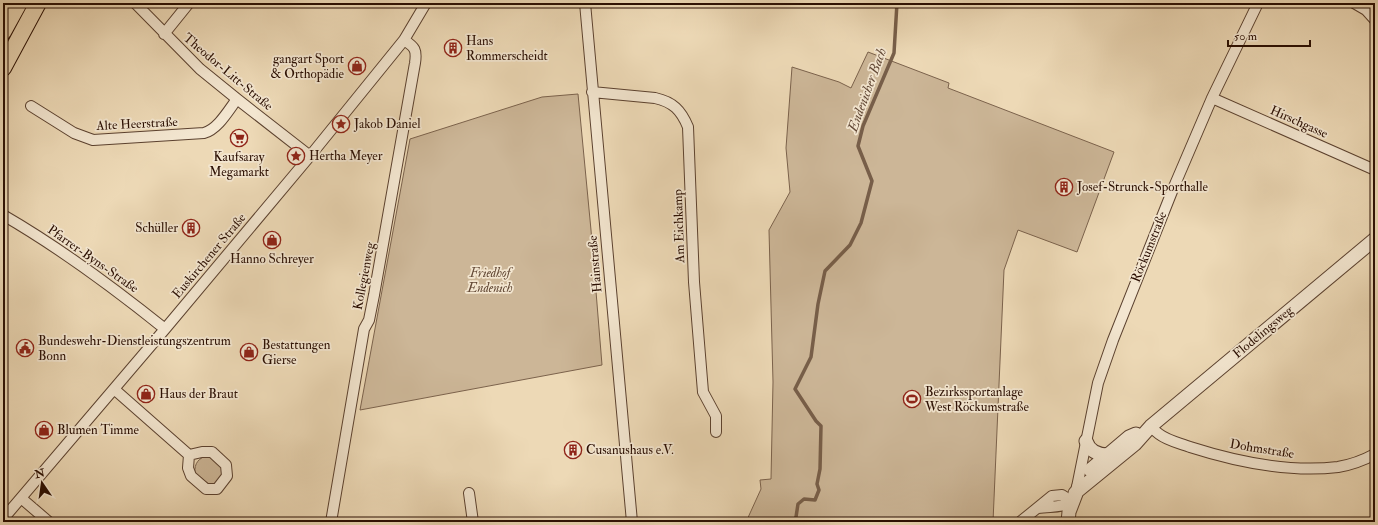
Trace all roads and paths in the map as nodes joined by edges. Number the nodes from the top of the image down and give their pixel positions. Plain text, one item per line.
1 (20, 3) edge
2 (38, 3) edge
3 (135, 3) edge
4 (189, 3) edge
5 (426, 3) edge
6 (584, 3) edge
7 (1354, 3) edge
8 (1255, 4) edge
9 (1375, 20) edge
10 (3, 32) edge
11 (164, 34) junction
12 (404, 40) junction
13 (3, 68) edge
14 (592, 92) junction
15 (1212, 98) junction
16 (237, 99) junction
17 (32, 106) dead end
18 (310, 156) junction
19 (1375, 170) edge
20 (3, 215) edge
21 (1375, 239) edge
22 (166, 329) junction
23 (114, 389) junction
24 (1150, 426) junction
25 (716, 432) dead end
26 (1086, 441) junction
27 (1375, 454) edge
28 (189, 455) dead end
29 (1108, 455) junction
30 (469, 493) dead end
31 (21, 498) junction
32 (1074, 498) junction
33 (3, 519) edge
34 (49, 522) edge
35 (331, 522) edge
36 (473, 522) edge
37 (632, 522) edge
38 (1020, 522) edge
39 (1068, 522) edge
40 (1077, 522) edge

1 - 10 main road
2 - 13 main road
3 - 11 street, Theodor-Litt-Straße
4 - 11 street
5 - 12 street, Euskirchener Straße
6 - 14 street, Hainstraße
7 - 9 street
8 - 15 street, Röckumstraße
11 - 16 street, Theodor-Litt-Straße
12 - 18 street, Euskirchener Straße
12 - 35 street, Kollegienweg
14 - 25 street, Am Eichkamp
14 - 37 street, Hainstraße
15 - 19 street, Hirschgasse
15 - 26 street, Röckumstraße
16 - 17 street, Alte Heerstraße
16 - 18 street, Theodor-Litt-Straße
18 - 22 street, Euskirchener Straße
20 - 22 street, Pfarrer-Byns-Straße
21 - 24 street, Flodelingsweg
22 - 23 street, Euskirchener Straße
23 - 28 street
23 - 31 street, Euskirchener Straße
24 - 27 street, Dohmstraße
24 - 29 street, Flodelingsweg
24 - 32 street, Flodelingsweg
26 - 29 street
26 - 32 street, Röckumstraße
29 - 32 street, Flodelingsweg
30 - 36 street
31 - 33 street, Euskirchener Straße
31 - 34 street
32 - 38 street, Flodelingsweg
32 - 39 street, Röckumstraße
32 - 40 street, Röckumstraße

